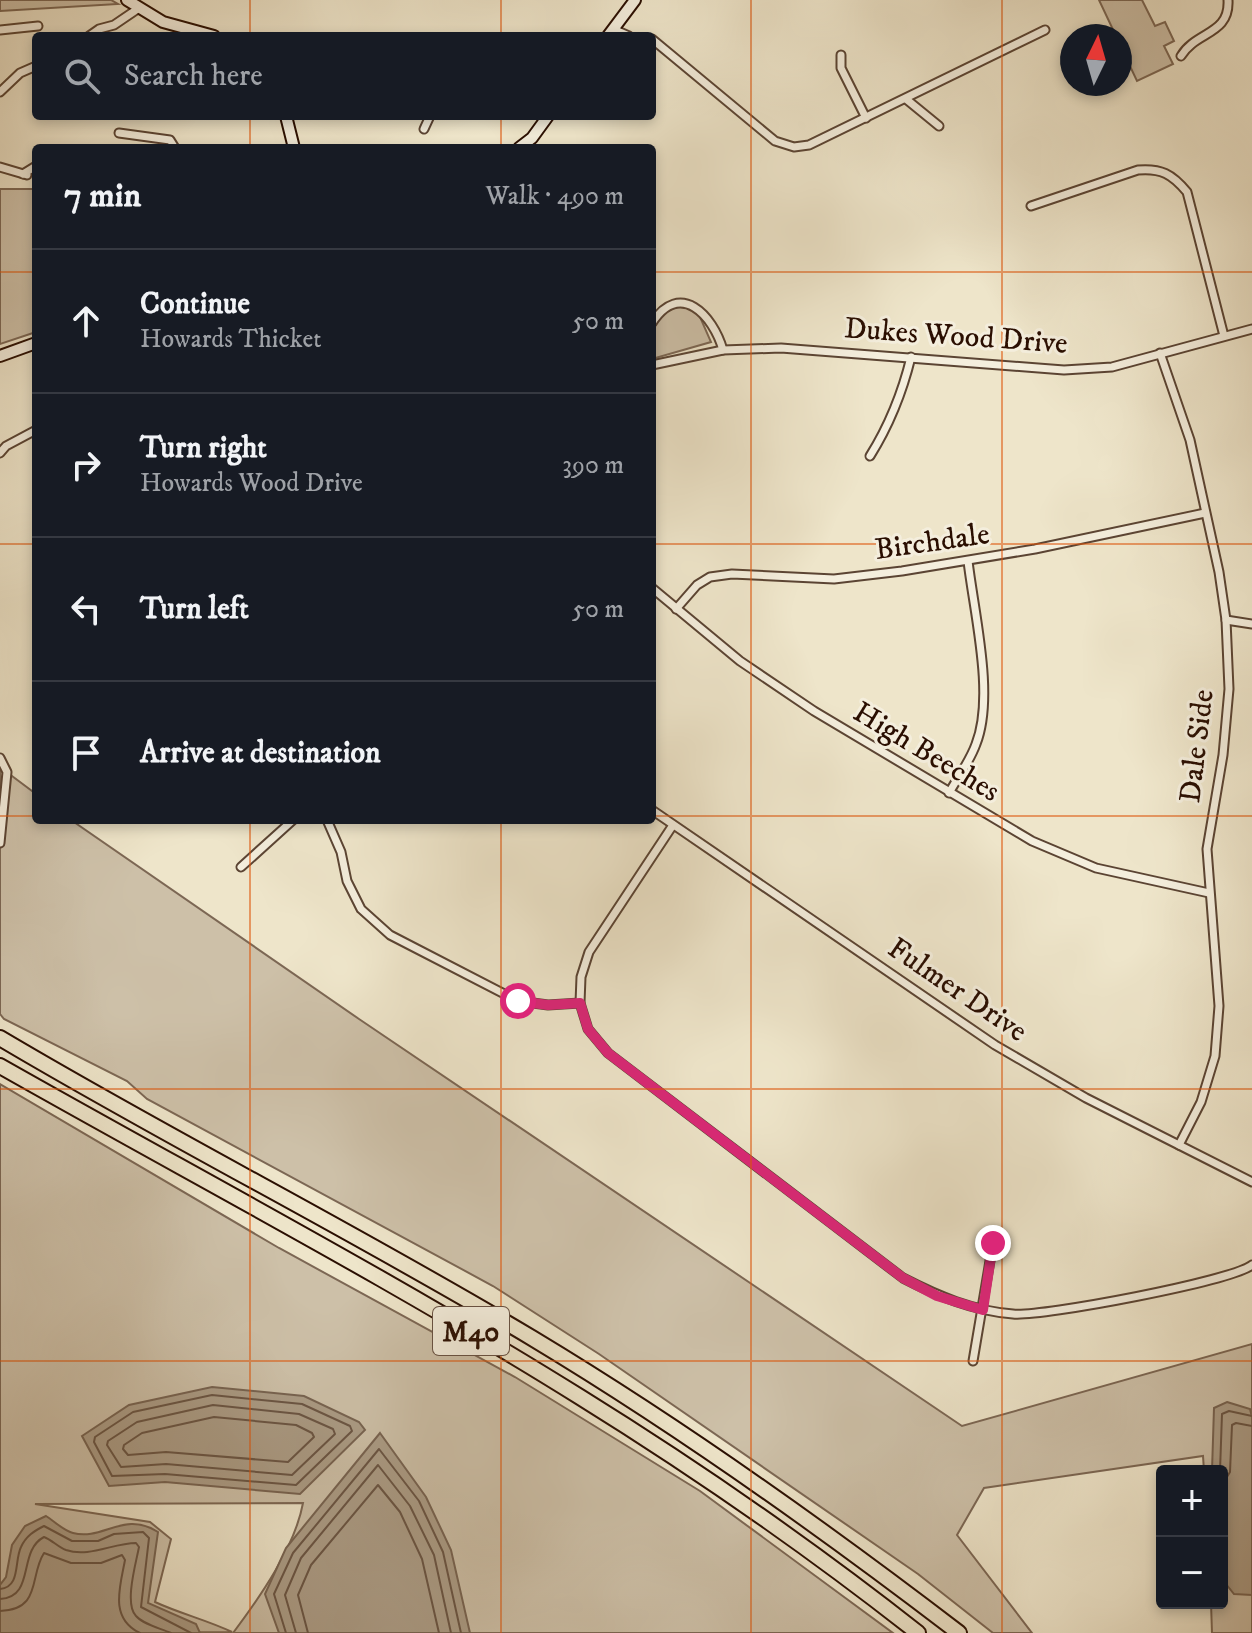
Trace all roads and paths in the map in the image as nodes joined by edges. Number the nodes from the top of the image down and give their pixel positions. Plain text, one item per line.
1 (127, 0) edge
2 (635, 0) edge
3 (1228, 0) edge
4 (139, 8) junction
5 (38, 26) dead end
6 (0, 30) edge
7 (1045, 30) dead end
8 (95, 32) edge
9 (199, 32) edge
10 (610, 32) edge
11 (656, 42) edge
12 (841, 55) dead end
13 (1181, 56) dead end
14 (32, 68) edge
15 (0, 92) edge
16 (906, 99) junction
17 (866, 118) junction
18 (287, 120) edge
19 (428, 120) edge
20 (545, 120) edge
21 (939, 126) dead end
22 (424, 129) dead end
23 (119, 133) dead end
24 (172, 144) edge
25 (293, 144) edge
26 (524, 144) edge
27 (0, 167) edge
28 (32, 169) edge
29 (1031, 206) dead end
30 (656, 317) edge
31 (1252, 329) edge
32 (1224, 336) junction
33 (32, 344) edge
34 (723, 350) junction
35 (1160, 353) junction
36 (0, 356) edge
37 (911, 357) junction
38 (656, 364) edge
39 (32, 432) edge
40 (0, 453) edge
41 (870, 456) dead end
42 (1205, 513) junction
43 (968, 561) junction
44 (656, 592) edge
45 (676, 609) junction
46 (1226, 620) junction
47 (1252, 624) edge
48 (0, 758) edge
49 (949, 793) junction
50 (656, 813) edge
51 (289, 824) edge
52 (329, 824) edge
53 (673, 825) junction
54 (0, 843) edge
55 (241, 867) dead end
56 (1209, 893) junction
57 (580, 1003) junction
58 (0, 1038) edge
59 (0, 1066) edge
60 (1179, 1145) junction
61 (1252, 1182) edge
62 (993, 1243) dead end
63 (1252, 1265) edge
64 (983, 1310) junction
65 (973, 1361) dead end
66 (918, 1633) edge
67 (959, 1633) edge

1 - 4 street
2 - 10 street
3 - 13 street
4 - 8 street
4 - 9 street
5 - 6 street
7 - 16 street
11 - 17 street
12 - 17 street
14 - 15 street
16 - 17 street
16 - 21 street
18 - 25 street
19 - 22 street
20 - 26 street
23 - 24 street
27 - 28 street
29 - 32 street
30 - 34 street
31 - 32 street, Dukes Wood Drive
32 - 35 street, Dukes Wood Drive
33 - 36 street
34 - 37 street, Dukes Wood Drive
34 - 38 street, Dukes Wood Drive
35 - 37 street, Dukes Wood Drive
35 - 42 street, Dale Side
37 - 41 street
39 - 40 street
42 - 43 street, Birchdale
42 - 46 street, Dale Side
43 - 45 street, Birchdale
43 - 49 street
44 - 45 street, High Beeches
45 - 49 street, High Beeches
46 - 47 street
46 - 56 street, Dale Side
48 - 54 street
49 - 56 street, High Beeches
50 - 53 street, Fulmer Drive
51 - 55 street
52 - 57 street
53 - 57 street
53 - 60 street, Fulmer Drive
56 - 60 street, Dale Side
57 - 64 street
58 - 67 highway, M40
59 - 66 highway, M40
60 - 61 street, Fulmer Drive
62 - 64 street
63 - 64 street
64 - 65 street

